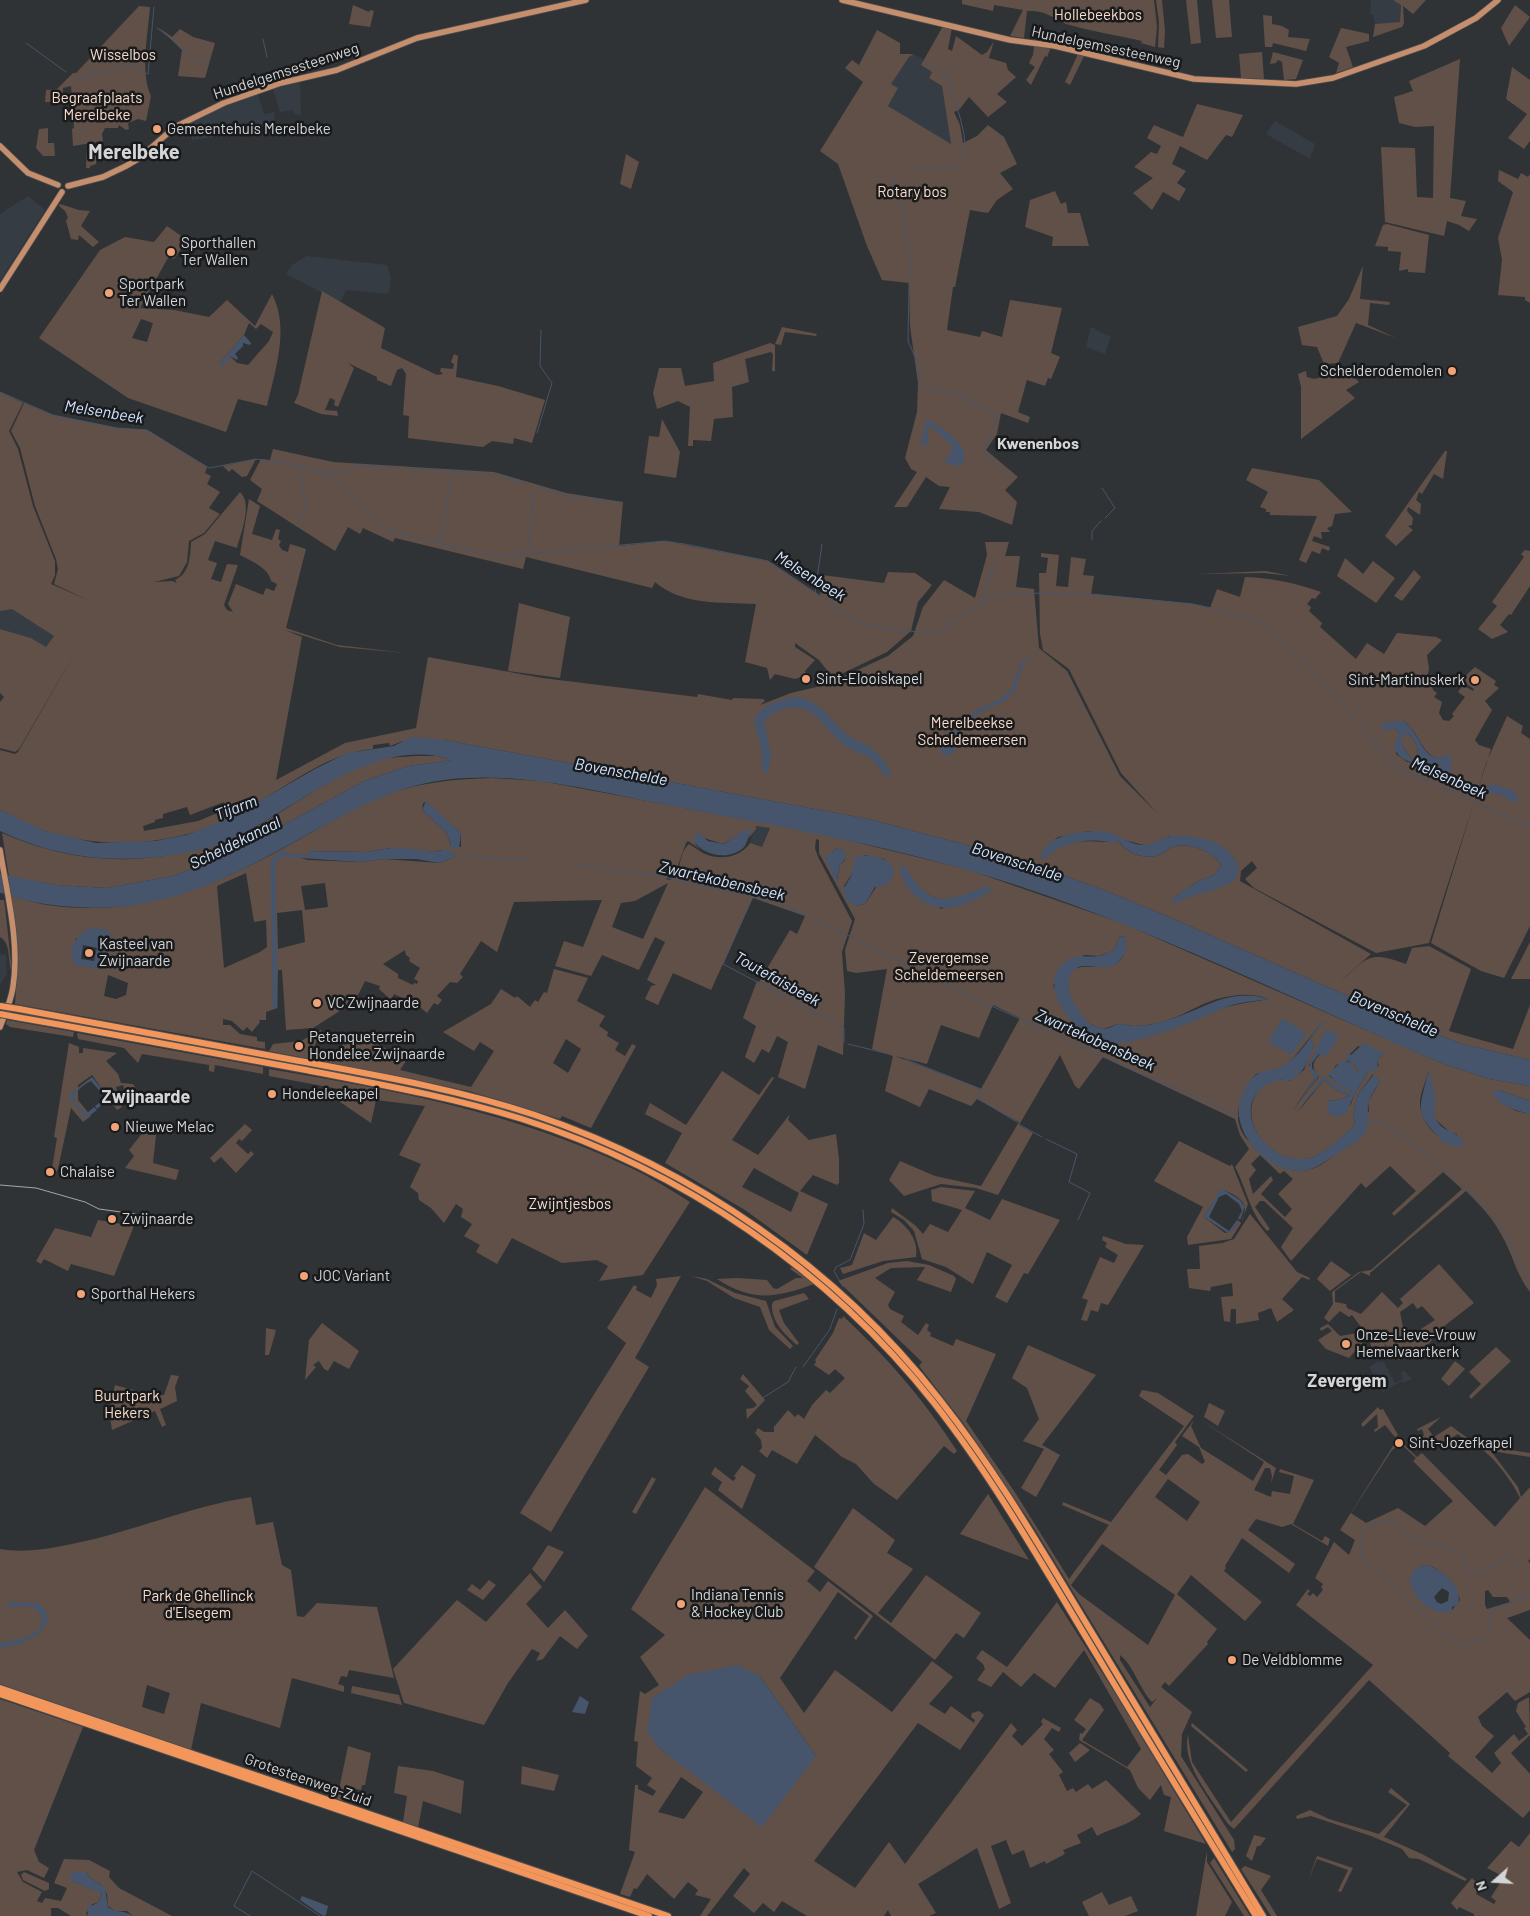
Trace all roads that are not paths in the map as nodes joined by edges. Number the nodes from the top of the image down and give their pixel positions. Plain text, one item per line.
1 (586, 0) edge
2 (842, 0) edge
3 (1498, 0) edge
4 (0, 146) edge
5 (58, 186) junction
6 (68, 186) junction
7 (62, 192) junction
8 (0, 289) edge
9 (0, 850) edge
10 (0, 1006) edge
11 (0, 1014) edge
12 (0, 1027) edge
13 (0, 1688) edge
14 (0, 1694) edge
15 (607, 1898) junction
16 (649, 1916) edge
17 (668, 1916) edge
18 (1256, 1916) edge
19 (1263, 1916) edge

1 - 6 main road, Hundelgemsesteenweg
2 - 3 main road, Hundelgemsesteenweg
4 - 5 main road
5 - 6 main road
5 - 7 main road
6 - 7 main road
7 - 8 main road
9 - 12 main road
10 - 19 highway, bridge
11 - 18 highway, bridge
13 - 15 highway, Grotesteenweg-Zuid
14 - 15 highway, Grotesteenweg-Zuid
15 - 16 highway
15 - 17 highway

